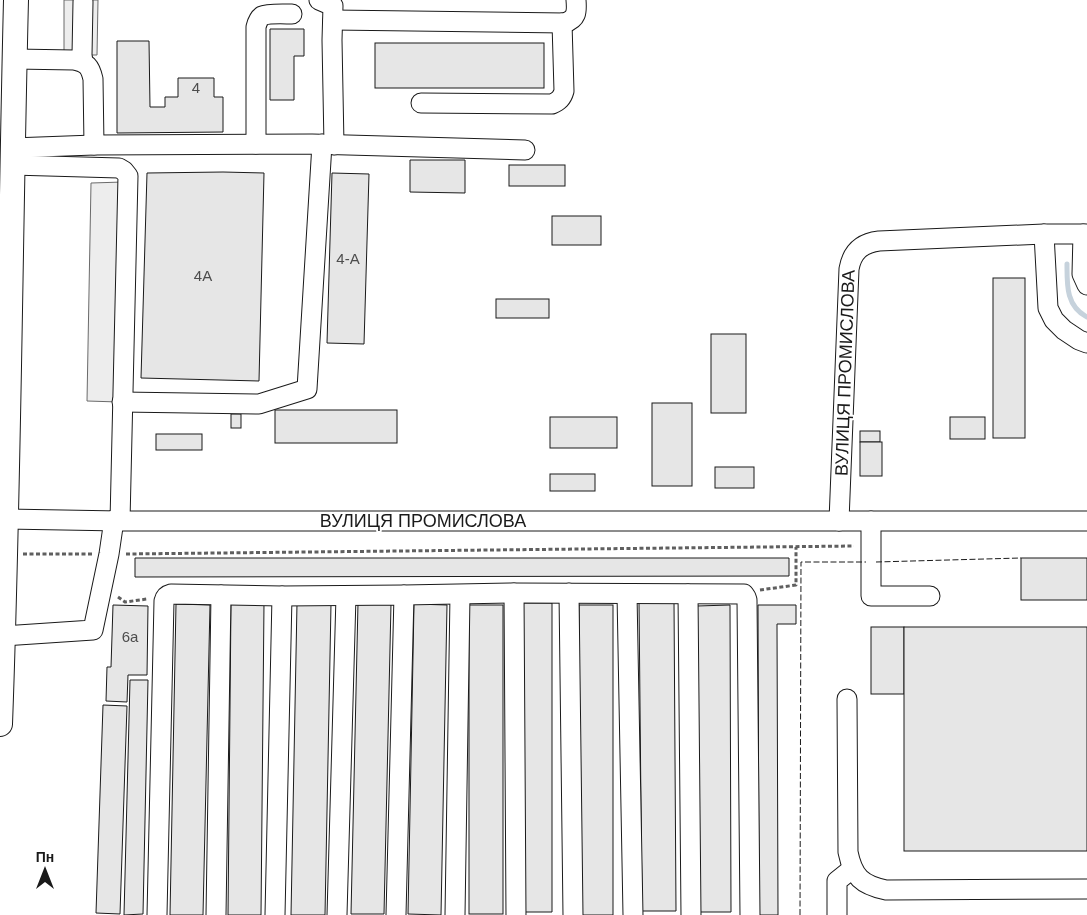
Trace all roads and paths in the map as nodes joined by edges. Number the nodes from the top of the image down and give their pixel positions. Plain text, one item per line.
1 (16, 0) edge
2 (319, 0) edge
3 (576, 0) edge
4 (83, 2) dead end
5 (292, 14) dead end
6 (333, 20) junction
7 (562, 23) junction
8 (15, 59) junction
9 (83, 62) junction
10 (421, 103) dead end
11 (256, 144) junction
12 (328, 144) junction
13 (94, 145) junction
14 (525, 150) dead end
15 (12, 156) junction
16 (1044, 234) junction
17 (1085, 234) edge
18 (1087, 285) edge
19 (1087, 343) edge
20 (122, 402) junction
21 (6, 519) junction
22 (117, 520) junction
23 (839, 521) junction
24 (871, 521) junction
25 (1087, 521) edge
26 (871, 546) junction
27 (796, 547) junction
28 (5, 554) junction
29 (109, 554) junction
30 (115, 593) dead end
31 (514, 593) junction
32 (569, 593) junction
33 (740, 593) junction
34 (627, 594) junction
35 (688, 594) junction
36 (168, 595) junction
37 (221, 595) junction
38 (404, 595) junction
39 (460, 595) junction
40 (282, 596) junction
41 (346, 596) junction
42 (930, 596) dead end
43 (3, 636) junction
44 (847, 699) dead end
45 (0, 724) edge
46 (852, 869) junction
47 (1087, 888) edge
48 (157, 915) edge
49 (216, 915) edge
50 (275, 915) edge
51 (337, 915) edge
52 (396, 915) edge
53 (455, 915) edge
54 (516, 915) edge
55 (573, 915) edge
56 (633, 915) edge
57 (692, 915) edge
58 (750, 915) edge
59 (837, 915) edge

1 - 8 main road
2 - 6 street
3 - 7 street
4 - 9 street
5 - 11 street
6 - 7 street
6 - 12 street
7 - 10 street
8 - 9 street
8 - 15 main road
9 - 13 street
11 - 12 street
11 - 13 street
12 - 14 street
12 - 20 street
13 - 15 street
15 - 20 street
15 - 21 main road
16 - 17 street, ВУЛИЦЯ ПРОМИСЛОВА
16 - 19 street
16 - 23 street, ВУЛИЦЯ ПРОМИСЛОВА
17 - 18 street
20 - 22 street
21 - 22 street, ВУЛИЦЯ ПРОМИСЛОВА
21 - 28 main road
22 - 23 street, ВУЛИЦЯ ПРОМИСЛОВА
22 - 29 street
23 - 24 street, ВУЛИЦЯ ПРОМИСЛОВА
24 - 25 street, ВУЛИЦЯ ПРОМИСЛОВА
24 - 26 street
26 - 27 path
26 - 42 street
27 - 29 path
27 - 33 path
28 - 29 path
28 - 43 main road
29 - 43 street
30 - 36 path
31 - 32 street
31 - 39 street
31 - 54 street
32 - 34 street
32 - 55 street
33 - 35 street
33 - 58 street
34 - 35 street
34 - 56 street
35 - 57 street
36 - 37 street
36 - 48 street
37 - 40 street
37 - 49 street
38 - 39 street
38 - 41 street
38 - 52 street
39 - 53 street
40 - 41 street
40 - 50 street
41 - 51 street
43 - 45 main road
44 - 46 street
46 - 47 street
46 - 59 street

